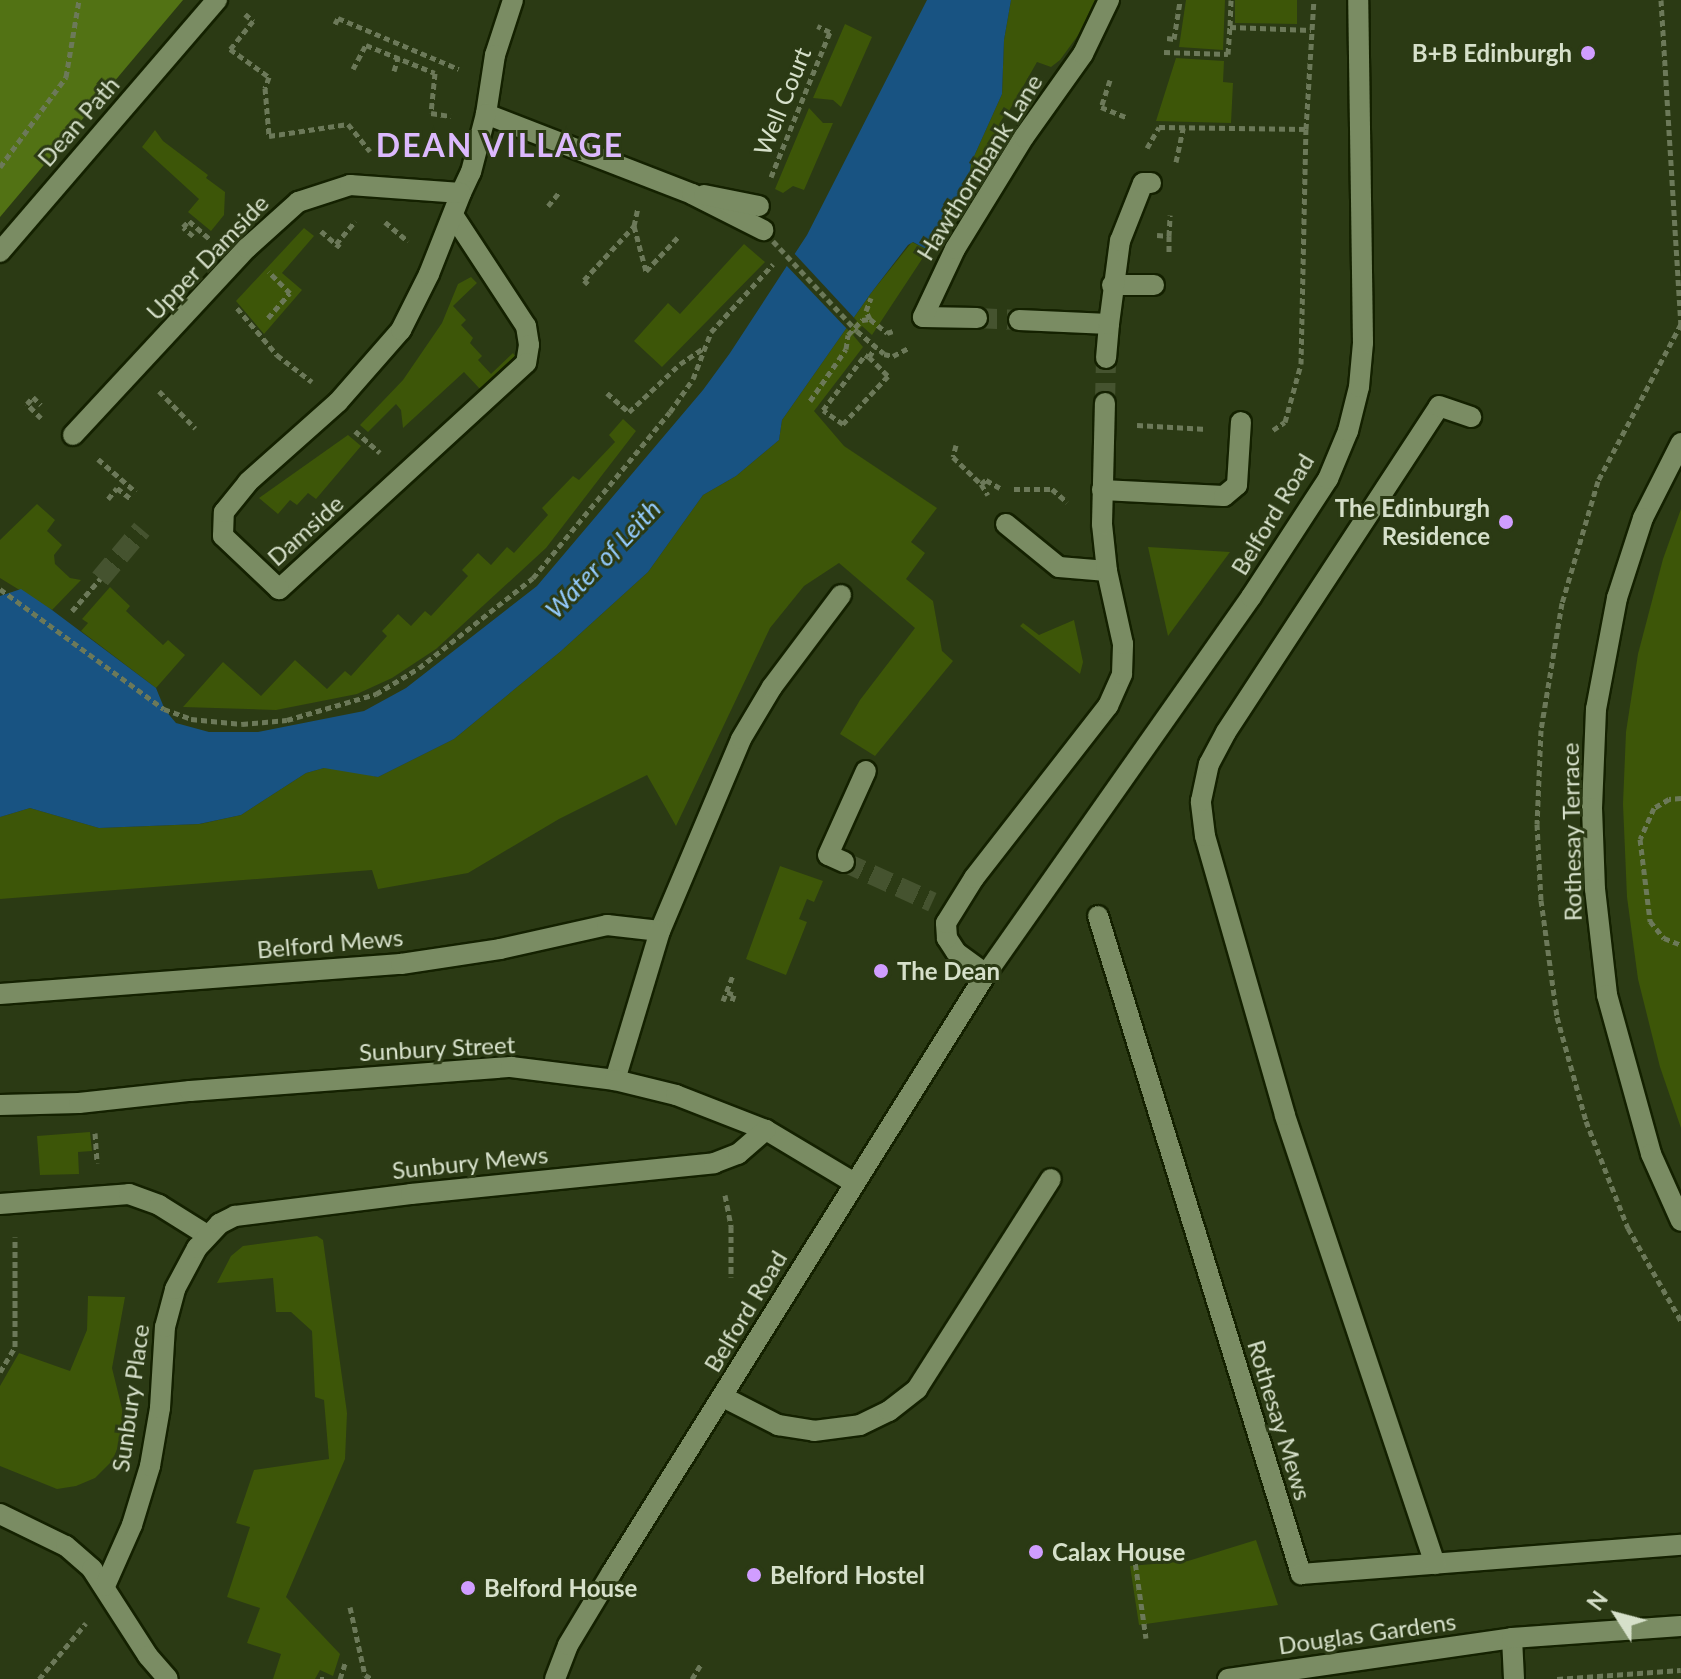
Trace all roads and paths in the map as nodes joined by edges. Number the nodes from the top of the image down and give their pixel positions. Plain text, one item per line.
1 (79, 0) edge
2 (217, 0) edge
3 (513, 0) edge
4 (1109, 0) edge
5 (1180, 0) edge
6 (1231, 0) edge
7 (1314, 0) edge
8 (1358, 0) edge
9 (250, 24) dead end
10 (335, 24) dead end
11 (817, 26) dead end
12 (1230, 27) junction
13 (1311, 30) junction
14 (1167, 38) dead end
15 (1164, 52) dead end
16 (398, 58) junction
17 (353, 69) dead end
18 (394, 71) dead end
19 (490, 78) junction
20 (1107, 90) dead end
21 (484, 118) junction
22 (1128, 118) dead end
23 (1183, 128) junction
24 (1306, 129) junction
25 (1152, 140) dead end
26 (1182, 142) dead end
27 (0, 167) edge
28 (768, 183) dead end
29 (1147, 183) dead end
30 (374, 185) junction
31 (560, 191) dead end
32 (461, 193) junction
33 (692, 194) junction
34 (548, 206) dead end
35 (759, 206) dead end
36 (453, 215) junction
37 (360, 216) dead end
38 (379, 216) dead end
39 (206, 235) dead end
40 (193, 236) dead end
41 (768, 236) joint
42 (678, 237) dead end
43 (792, 243) dead end
44 (340, 247) dead end
45 (0, 252) edge
46 (278, 262) dead end
47 (433, 265) junction
48 (650, 270) junction
49 (587, 278) dead end
50 (640, 278) dead end
51 (1112, 285) junction
52 (1154, 285) dead end
53 (871, 298) dead end
54 (268, 318) dead end
55 (977, 318) tunnel mouth
56 (870, 319) junction
57 (246, 320) dead end
58 (1019, 320) tunnel mouth
59 (1109, 324) junction
60 (877, 328) dead end
61 (867, 341) dead end
62 (875, 348) dead end
63 (702, 349) junction
64 (869, 357) junction
65 (1106, 358) tunnel mouth
66 (607, 393) dead end
67 (163, 395) dead end
68 (810, 401) dead end
69 (338, 402) junction
70 (1105, 403) tunnel mouth
71 (41, 405) dead end
72 (1471, 417) dead end
73 (41, 418) dead end
74 (1104, 424) junction
75 (1241, 426) joint
76 (195, 428) dead end
77 (1205, 429) dead end
78 (73, 435) dead end
79 (363, 438) dead end
80 (1681, 443) edge
81 (956, 445) dead end
82 (376, 449) dead end
83 (104, 465) dead end
84 (981, 484) junction
85 (1102, 490) junction
86 (984, 491) dead end
87 (136, 492) dead end
88 (108, 499) dead end
89 (131, 499) dead end
90 (1070, 504) dead end
91 (1006, 524) dead end
92 (1107, 571) junction
93 (100, 579) tunnel mouth
94 (0, 589) edge
95 (841, 595) dead end
96 (72, 611) dead end
97 (866, 771) dead end
98 (1681, 798) edge
99 (844, 862) dead end
100 (932, 902) tunnel mouth
101 (953, 910) junction
102 (1098, 916) dead end
103 (660, 931) junction
104 (1681, 945) edge
105 (986, 974) junction
106 (733, 975) dead end
107 (727, 992) junction
108 (0, 994) edge
109 (723, 1001) dead end
110 (731, 1004) dead end
111 (615, 1080) junction
112 (0, 1105) edge
113 (766, 1130) junction
114 (95, 1131) dead end
115 (97, 1166) dead end
116 (1051, 1179) dead end
117 (853, 1182) junction
118 (8, 1203) edge
119 (729, 1206) dead end
120 (1681, 1221) edge
121 (207, 1235) junction
122 (189, 1261) joint
123 (731, 1277) dead end
124 (0, 1372) edge
125 (723, 1397) junction
126 (0, 1514) edge
127 (1681, 1545) edge
128 (1128, 1554) dead end
129 (1435, 1564) junction
130 (105, 1586) junction
131 (350, 1607) dead end
132 (1681, 1626) edge
133 (1146, 1638) dead end
134 (1512, 1638) junction
135 (346, 1661) dead end
136 (701, 1664) dead end
137 (1681, 1670) edge
138 (39, 1679) edge
139 (168, 1679) edge
140 (340, 1679) edge
141 (372, 1679) edge
142 (555, 1679) edge
143 (692, 1679) edge
144 (1228, 1679) edge
145 (1514, 1679) edge
146 (1557, 1679) edge

1 - 27 path
2 - 45 street, Dean Path
3 - 19 street, Damside
4 - 55 street, Hawthornbank Lane
5 - 14 path
6 - 12 path
7 - 13 path
8 - 105 street, Belford Road
9 - 30 path
10 - 19 path
11 - 28 path, Well Court
12 - 13 path
12 - 15 path
13 - 24 path
16 - 17 path
16 - 18 path
16 - 21 path
19 - 21 street, Damside
20 - 22 path
21 - 32 street, Damside
21 - 33 street
23 - 24 path
23 - 25 path
23 - 26 path
24 - 75 path
29 - 51 street
30 - 32 street, Upper Damside
30 - 78 street, Upper Damside
31 - 34 path
32 - 36 street, Damside
33 - 35 street
33 - 41 street
36 - 47 street, Damside
36 - 69 street, Damside
37 - 44 path
38 - 47 path
39 - 40 path
41 - 61 path, bridge
42 - 48 path
43 - 63 path
46 - 54 path
47 - 69 street, Damside
48 - 49 path
48 - 50 path
51 - 52 street
51 - 59 street
53 - 56 path
56 - 60 path
56 - 68 path
57 - 69 path
58 - 59 street
59 - 65 street
62 - 64 path
63 - 66 path
63 - 94 path
64 - 64 path
67 - 76 path
70 - 74 street
71 - 73 path
72 - 129 street
74 - 77 path
74 - 85 street
75 - 85 street
79 - 82 path
80 - 120 street, Rothesay Terrace
81 - 84 path
83 - 87 path
84 - 86 path
84 - 90 path
85 - 92 street
88 - 89 path
91 - 92 street
92 - 101 street
93 - 96 path
95 - 103 street
97 - 99 street
98 - 104 path
100 - 101 street
101 - 105 street
102 - 129 street, Rothesay Mews
103 - 108 street, Belford Mews
103 - 111 street
105 - 117 street, Belford Road
106 - 107 path
107 - 109 path
107 - 110 path
111 - 112 street, Sunbury Street
111 - 113 street, Sunbury Street
113 - 117 street, Sunbury Street
113 - 121 street, Sunbury Mews
114 - 115 path
116 - 125 street
117 - 125 street, Belford Road
118 - 121 street
118 - 124 path
119 - 123 path
121 - 122 street, Sunbury Mews
122 - 130 street, Sunbury Place
125 - 142 street, Belford Road
126 - 130 street
127 - 129 street, Rothesay Mews
128 - 133 path
130 - 138 path
130 - 139 street
131 - 141 path
132 - 134 street, Douglas Gardens
134 - 144 street, Douglas Gardens
134 - 145 street
135 - 140 path
136 - 143 path
137 - 146 path

